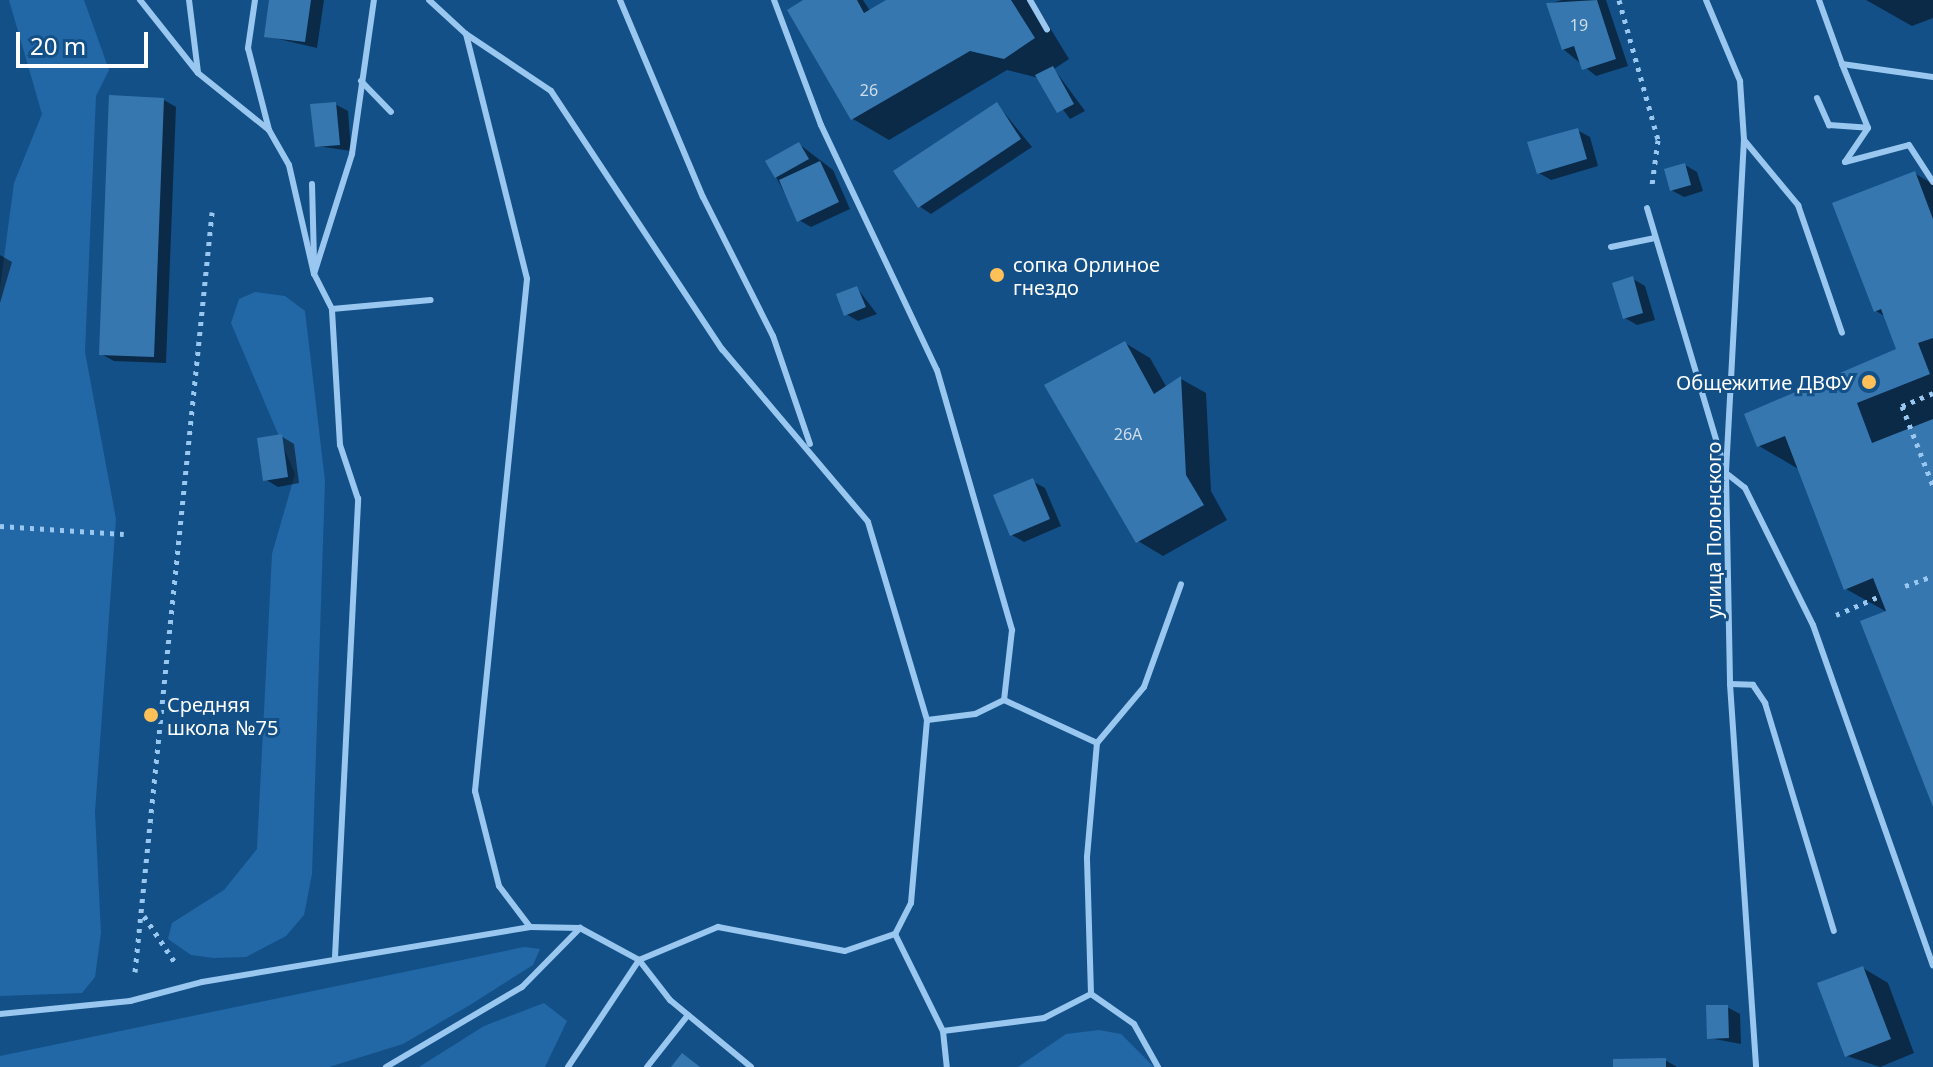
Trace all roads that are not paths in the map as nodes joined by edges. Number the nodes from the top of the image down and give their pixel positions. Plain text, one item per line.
1 (140, 0) edge
2 (189, 0) edge
3 (255, 0) edge
4 (374, 0) edge
5 (429, 0) edge
6 (620, 0) edge
7 (774, 0) edge
8 (1030, 0) edge
9 (1706, 0) edge
10 (1819, 0) edge
11 (1047, 30) dead end
12 (466, 34) junction
13 (1842, 64) junction
14 (198, 73) junction
15 (1933, 77) edge
16 (361, 81) junction
17 (1817, 98) dead end
18 (391, 112) dead end
19 (1868, 128) junction
20 (269, 130) junction
21 (1744, 139) junction
22 (1933, 153) edge
23 (1924, 159) junction
24 (1933, 182) edge
25 (312, 184) dead end
26 (1647, 208) road end
27 (1655, 238) junction
28 (1611, 247) dead end
29 (314, 274) junction
30 (431, 300) dead end
31 (332, 309) junction
32 (1842, 333) dead end
33 (812, 448) junction
34 (1726, 473) junction
35 (1181, 584) dead end
36 (1730, 684) junction
37 (1004, 700) junction
38 (927, 720) junction
39 (1097, 743) junction
40 (530, 927) junction
41 (580, 928) junction
42 (1834, 931) dead end
43 (895, 934) junction
44 (335, 957) junction
45 (639, 960) junction
46 (1932, 960) edge
47 (1091, 994) junction
48 (0, 1014) edge
49 (688, 1015) junction
50 (943, 1031) junction
51 (945, 1064) edge
52 (386, 1067) edge
53 (568, 1067) edge
54 (647, 1067) edge
55 (751, 1067) edge
56 (1158, 1067) edge
57 (1756, 1067) edge

1 - 14 lane
2 - 14 lane
3 - 20 lane
4 - 16 lane
5 - 12 lane
6 - 33 lane
7 - 37 lane
8 - 11 lane
9 - 21 lane, улица Полонского
10 - 13 lane
12 - 33 lane
12 - 40 lane
13 - 15 lane
13 - 19 lane
14 - 20 lane
16 - 18 lane
16 - 29 lane
17 - 19 lane
19 - 23 lane
20 - 29 lane
21 - 32 lane
21 - 34 lane, улица Полонского
22 - 23 lane
23 - 24 lane
25 - 29 lane
26 - 27 lane
27 - 28 lane
27 - 34 lane
29 - 31 lane
30 - 31 lane
31 - 44 lane
33 - 38 lane
34 - 36 lane, улица Полонского
34 - 46 lane
35 - 39 lane
36 - 42 lane
36 - 57 lane, улица Полонского
37 - 38 lane
37 - 39 lane
38 - 43 lane
39 - 47 lane
40 - 41 lane
40 - 44 lane
41 - 45 lane
41 - 52 lane
43 - 45 lane
43 - 50 lane
44 - 48 lane
45 - 49 lane
45 - 53 lane
47 - 50 lane
47 - 56 lane
49 - 54 lane
49 - 55 lane
50 - 51 lane

